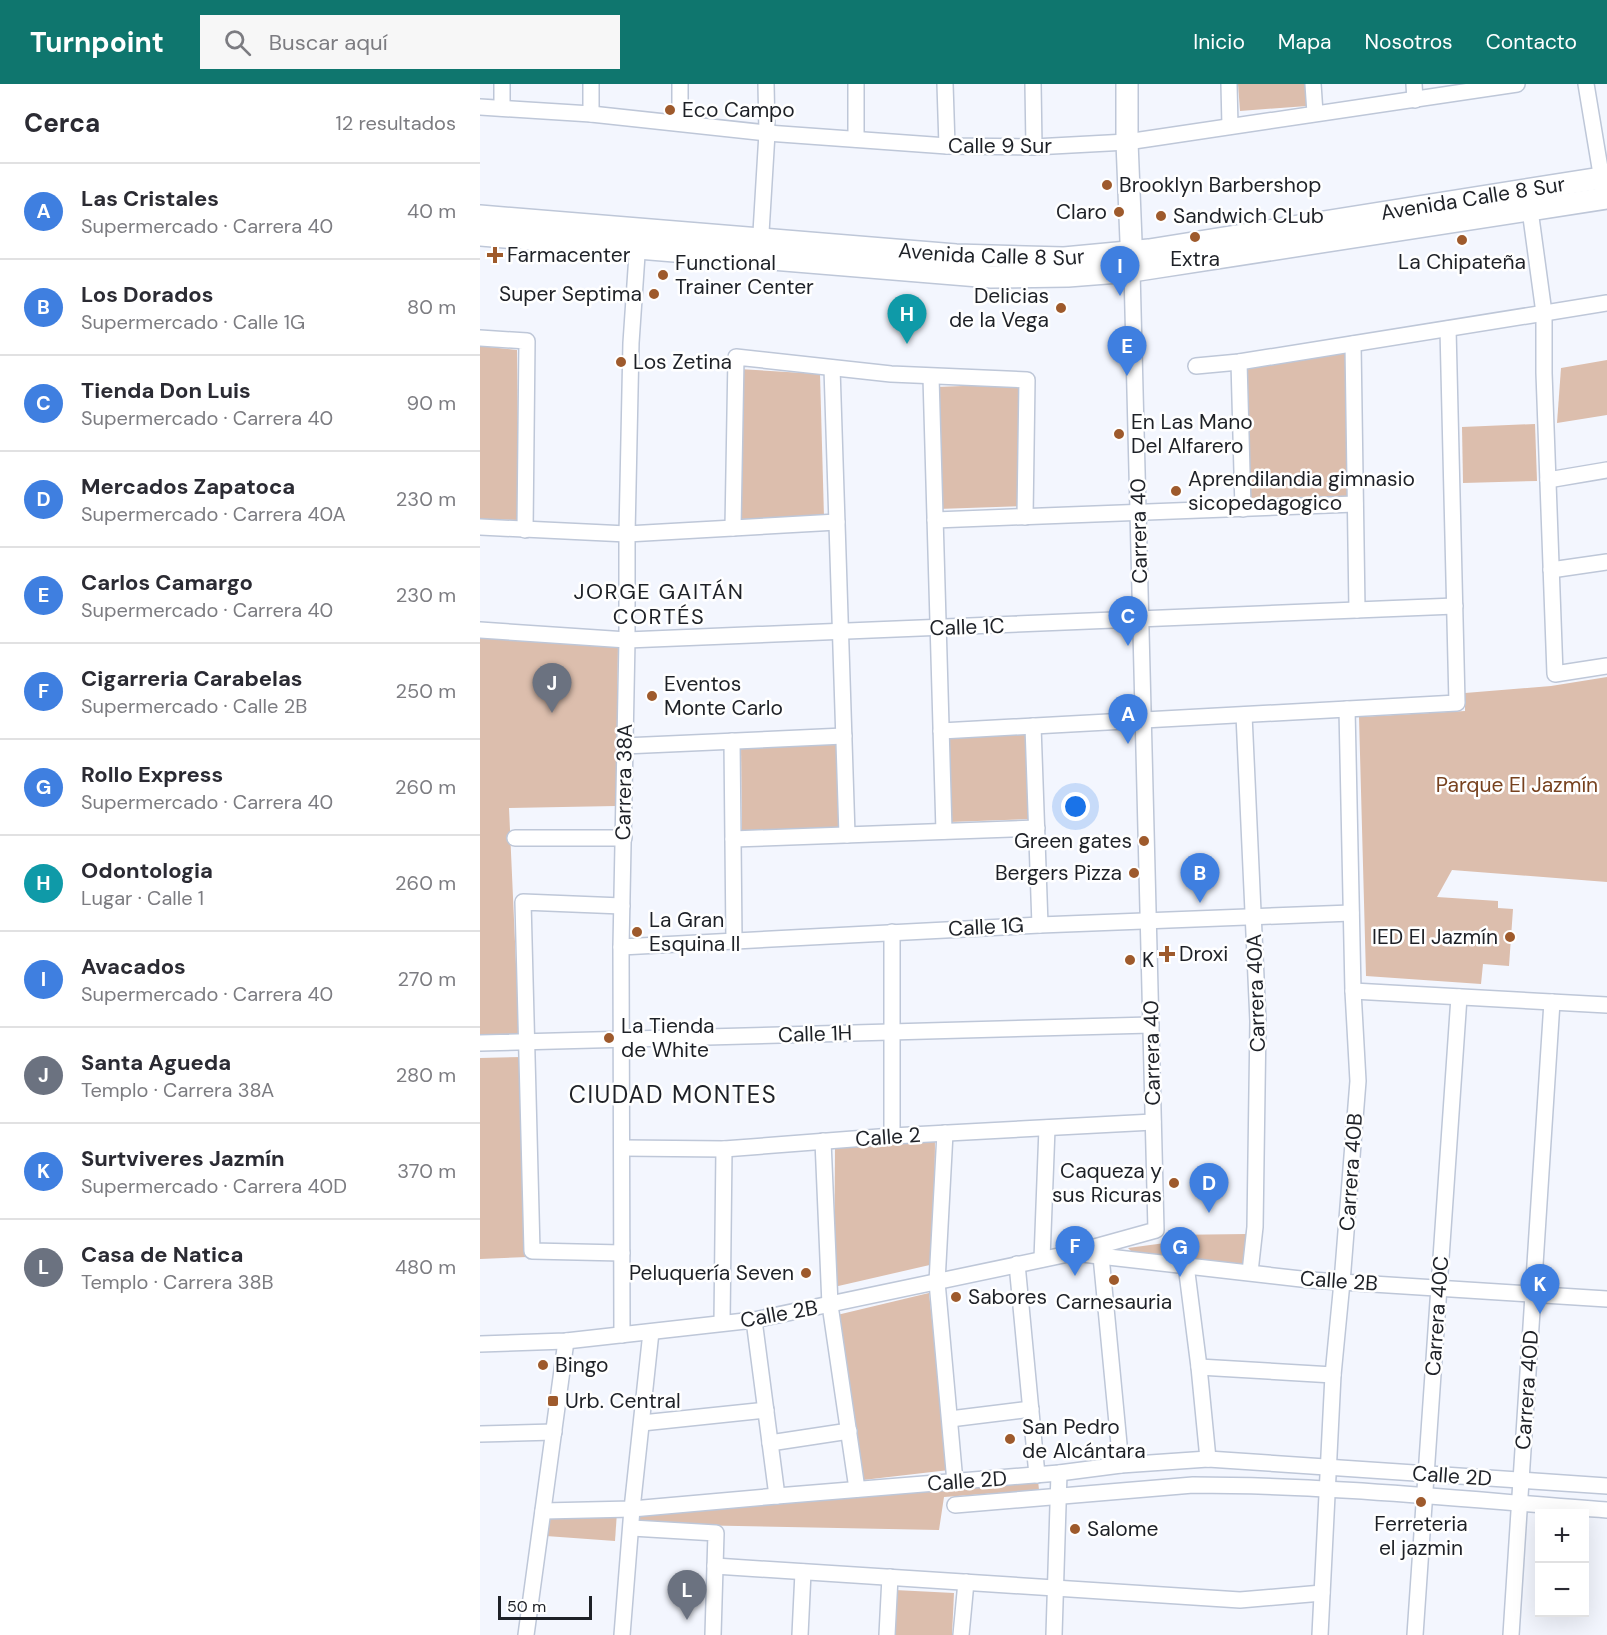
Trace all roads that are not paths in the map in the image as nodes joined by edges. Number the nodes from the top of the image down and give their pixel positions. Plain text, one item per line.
1 (502, 84) edge
2 (591, 84) edge
3 (680, 84) edge
4 (766, 84) edge
5 (856, 84) edge
6 (945, 84) edge
7 (1033, 84) edge
8 (1127, 84) edge
9 (1229, 84) edge
10 (1313, 84) edge
11 (1517, 84) edge
12 (1586, 84) edge
13 (1415, 92) edge
14 (480, 107) edge
15 (502, 108) junction
16 (1315, 113) junction
17 (591, 114) junction
18 (680, 122) junction
19 (1230, 126) junction
20 (767, 133) junction
21 (856, 139) junction
22 (1127, 142) junction
23 (947, 146) junction
24 (1034, 147) junction
25 (1605, 188) edge
26 (1530, 210) junction
27 (480, 216) edge
28 (480, 235) edge
29 (638, 238) junction
30 (760, 248) junction
31 (1132, 262) junction
32 (1607, 303) edge
33 (1544, 313) junction
34 (1448, 328) junction
35 (480, 338) edge
36 (1353, 344) junction
37 (1239, 362) junction
38 (1196, 366) dead end
39 (832, 368) junction
40 (931, 377) junction
41 (1607, 470) edge
42 (1548, 480) junction
43 (1355, 504) junction
44 (1243, 508) junction
45 (1138, 513) junction
46 (1025, 517) junction
47 (935, 520) junction
48 (837, 522) junction
49 (480, 527) edge
50 (733, 528) junction
51 (525, 530) junction
52 (627, 534) junction
53 (1607, 562) edge
54 (1551, 570) junction
55 (1455, 606) junction
56 (1357, 610) junction
57 (1141, 620) junction
58 (938, 628) junction
59 (480, 630) edge
60 (841, 632) junction
61 (627, 640) junction
62 (1607, 666) edge
63 (1347, 709) junction
64 (1244, 715) junction
65 (1143, 720) junction
66 (1033, 726) junction
67 (941, 731) junction
68 (844, 736) junction
69 (732, 741) junction
70 (624, 746) junction
71 (1037, 828) junction
72 (944, 831) junction
73 (848, 835) junction
74 (515, 838) dead end
75 (624, 838) junction
76 (733, 839) junction
77 (622, 906) junction
78 (1351, 913) junction
79 (1253, 917) junction
80 (1148, 921) junction
81 (1040, 925) junction
82 (892, 932) junction
83 (734, 940) junction
84 (621, 947) junction
85 (1353, 991) junction
86 (1459, 997) junction
87 (1552, 1002) junction
88 (1607, 1005) edge
89 (1151, 1024) junction
90 (892, 1031) junction
91 (621, 1039) junction
92 (528, 1041) junction
93 (480, 1043) edge
94 (1153, 1122) junction
95 (1047, 1128) junction
96 (945, 1133) junction
97 (892, 1136) junction
98 (823, 1141) junction
99 (623, 1148) junction
100 (724, 1149) junction
101 (1156, 1230) joint
102 (622, 1253) junction
103 (1073, 1253) junction
104 (1101, 1256) junction
105 (1042, 1259) junction
106 (1017, 1264) junction
107 (1186, 1265) junction
108 (1250, 1272) junction
109 (938, 1282) junction
110 (1342, 1282) junction
111 (1439, 1288) junction
112 (1533, 1294) junction
113 (1607, 1299) edge
114 (830, 1305) junction
115 (753, 1320) junction
116 (722, 1323) junction
117 (651, 1332) junction
118 (622, 1335) junction
119 (566, 1341) junction
120 (480, 1344) edge
121 (1199, 1366) junction
122 (1332, 1375) junction
123 (1031, 1409) junction
124 (766, 1410) junction
125 (950, 1419) junction
126 (642, 1423) junction
127 (849, 1431) junction
128 (554, 1432) junction
129 (480, 1434) edge
130 (770, 1443) junction
131 (1208, 1459) junction
132 (1121, 1465) junction
133 (1329, 1467) junction
134 (1059, 1473) junction
135 (1426, 1474) junction
136 (1037, 1475) junction
137 (1521, 1480) junction
138 (955, 1482) junction
139 (1607, 1486) edge
140 (857, 1489) junction
141 (1328, 1490) junction
142 (777, 1496) junction
143 (1059, 1497) junction
144 (1424, 1497) junction
145 (1519, 1504) junction
146 (955, 1505) dead end
147 (632, 1509) junction
148 (1607, 1510) edge
149 (543, 1511) junction
150 (632, 1528) junction
151 (715, 1566) junction
152 (803, 1572) junction
153 (890, 1577) junction
154 (966, 1581) junction
155 (1056, 1589) junction
156 (1322, 1593) junction
157 (526, 1635) edge
158 (622, 1635) edge
159 (713, 1635) edge
160 (800, 1635) edge
161 (886, 1635) edge
162 (961, 1635) edge
163 (1054, 1635) edge
164 (1320, 1635) edge
165 (1414, 1635) edge
166 (1511, 1635) edge

1 - 15 street
2 - 17 street
3 - 18 street
4 - 20 street
5 - 21 street
6 - 23 street
7 - 24 street
8 - 22 main road, Carrera 40
9 - 19 street
10 - 16 street
11 - 13 street, Calle 9 Sur
12 - 25 street
13 - 16 street, Calle 9 Sur
14 - 15 street, Calle 9 Sur
15 - 17 street, Calle 9 Sur
16 - 19 street, Calle 9 Sur
17 - 18 street, Calle 9 Sur
18 - 20 street, Calle 9 Sur
19 - 22 street, Calle 9 Sur
20 - 21 street, Calle 9 Sur
20 - 30 street
21 - 23 street, Calle 9 Sur
22 - 24 street, Calle 9 Sur
22 - 31 main road, Carrera 40
23 - 24 street, Calle 9 Sur
25 - 26 main road, Avenida Calle 8 Sur
25 - 31 main road, Avenida Calle 8 Sur
26 - 31 main road, Avenida Calle 8 Sur
26 - 33 street
27 - 29 main road, Avenida Calle 8 Sur
28 - 29 main road, Avenida Calle 8 Sur
29 - 30 main road, Avenida Calle 8 Sur
29 - 52 street, Carrera 38A
30 - 31 main road, Avenida Calle 8 Sur
31 - 45 street, Carrera 40
32 - 33 street
33 - 34 street
33 - 42 street
34 - 36 street
34 - 55 street
35 - 51 street
36 - 37 street
36 - 43 street
37 - 38 street
37 - 44 street
39 - 40 street
39 - 48 street
39 - 50 street
40 - 46 street
40 - 47 street
41 - 42 street
42 - 54 street
43 - 44 street
43 - 56 street
44 - 45 street
45 - 46 street
45 - 57 street, Carrera 40
46 - 47 street
47 - 58 street
48 - 50 street
48 - 60 street
49 - 51 street
50 - 52 street
51 - 52 street
52 - 61 street, Carrera 38A
53 - 54 street
54 - 62 street
55 - 56 street, Calle 1C
55 - 63 street
56 - 57 street, Calle 1C
57 - 58 street, Calle 1C
57 - 65 street, Carrera 40
58 - 60 street, Calle 1C
58 - 67 street
59 - 61 street, Calle 1C
60 - 61 street, Calle 1C
60 - 68 street
61 - 70 street, Carrera 38A
63 - 64 street
63 - 78 street, Carrera 40B
64 - 65 street
64 - 79 street, Carrera 40A
65 - 66 street
65 - 80 street, Carrera 40
66 - 67 street
66 - 71 street
67 - 72 street
68 - 69 street
68 - 73 street
69 - 70 street
69 - 76 street
70 - 75 street, Carrera 38A
71 - 72 street
71 - 81 street
72 - 73 street
73 - 76 street
74 - 75 street
75 - 77 street, Carrera 38A
76 - 83 street
77 - 84 street, Carrera 38A
77 - 92 street
78 - 79 street, Calle 1G
78 - 85 street, Carrera 40B
79 - 80 street, Calle 1G
79 - 108 street, Carrera 40A
80 - 81 street, Calle 1G
80 - 89 street, Carrera 40
81 - 82 street, Calle 1G
82 - 83 street, Calle 1G
82 - 90 street
83 - 84 street, Calle 1G
84 - 91 street, Carrera 38A
85 - 86 street
85 - 110 street, Carrera 40B
86 - 87 street
86 - 111 street, Carrera 40C
87 - 88 street
87 - 112 street, Carrera 40D
89 - 90 street, Calle 1H
89 - 94 street, Carrera 40
90 - 91 street, Calle 1H
90 - 97 street
91 - 92 street, Calle 1H
91 - 99 street, Carrera 38A
92 - 93 street, Calle 1H
92 - 102 street
94 - 95 street, Calle 2
94 - 101 street, Carrera 40
95 - 96 street, Calle 2
95 - 105 street
96 - 97 street, Calle 2
96 - 109 street
97 - 98 street, Calle 2
98 - 100 street, Calle 2
98 - 114 street
99 - 100 street, Calle 2
99 - 102 street, Carrera 38A
100 - 116 street
101 - 103 street, Calle 2B
102 - 118 street, Carrera 38A
103 - 104 street, Calle 2B
103 - 105 street, Calle 2B
104 - 107 street, Calle 2B
104 - 132 street
105 - 106 street, Calle 2B
106 - 109 street, Calle 2B
106 - 123 street
107 - 108 street, Calle 2B
107 - 121 street
108 - 110 street, Calle 2B
109 - 114 street, Calle 2B
109 - 125 street
110 - 111 street, Calle 2B
110 - 122 street, Carrera 40B
111 - 112 street, Calle 2B
111 - 135 street, Carrera 40C
112 - 113 street, Calle 2B
112 - 137 street, Carrera 40D
114 - 115 street, Calle 2B
114 - 127 street
115 - 116 street, Calle 2B
115 - 124 street
116 - 117 street, Calle 2B
117 - 118 street, Calle 2B
117 - 126 street
118 - 119 street, Calle 2B
119 - 120 street, Calle 2B
119 - 128 street
121 - 122 street
121 - 131 street
122 - 133 street, Carrera 40B
123 - 125 street
123 - 136 street
124 - 126 street
124 - 130 street
125 - 138 street
126 - 147 street
127 - 130 street
127 - 140 street
128 - 129 street
128 - 149 street
130 - 142 street
131 - 132 street, Calle 2D
131 - 133 street, Calle 2D
132 - 134 street, Calle 2D
133 - 135 street, Calle 2D
133 - 141 street, Carrera 40B
134 - 136 street, Calle 2D
134 - 143 street
135 - 137 street, Calle 2D
135 - 144 street, Carrera 40C
136 - 138 street, Calle 2D
137 - 139 street, Calle 2D
137 - 145 street, Carrera 40D
138 - 140 street, Calle 2D
140 - 142 street, Calle 2D
141 - 143 street, Calle 2D
141 - 144 street, Calle 2D
141 - 156 street, Carrera 40B
142 - 147 street, Calle 2D
143 - 146 street, Calle 2D
143 - 155 street
144 - 145 street, Calle 2D
144 - 165 street, Carrera 40C
145 - 148 street, Calle 2D
145 - 166 street, Carrera 40D
147 - 149 street, Calle 2D
147 - 150 street
149 - 157 street
150 - 151 street
150 - 158 street
151 - 152 street
151 - 159 street
152 - 153 street
152 - 160 street
153 - 154 street
153 - 161 street
154 - 155 street
154 - 162 street
155 - 156 street
155 - 163 street
156 - 164 street, Carrera 40B

